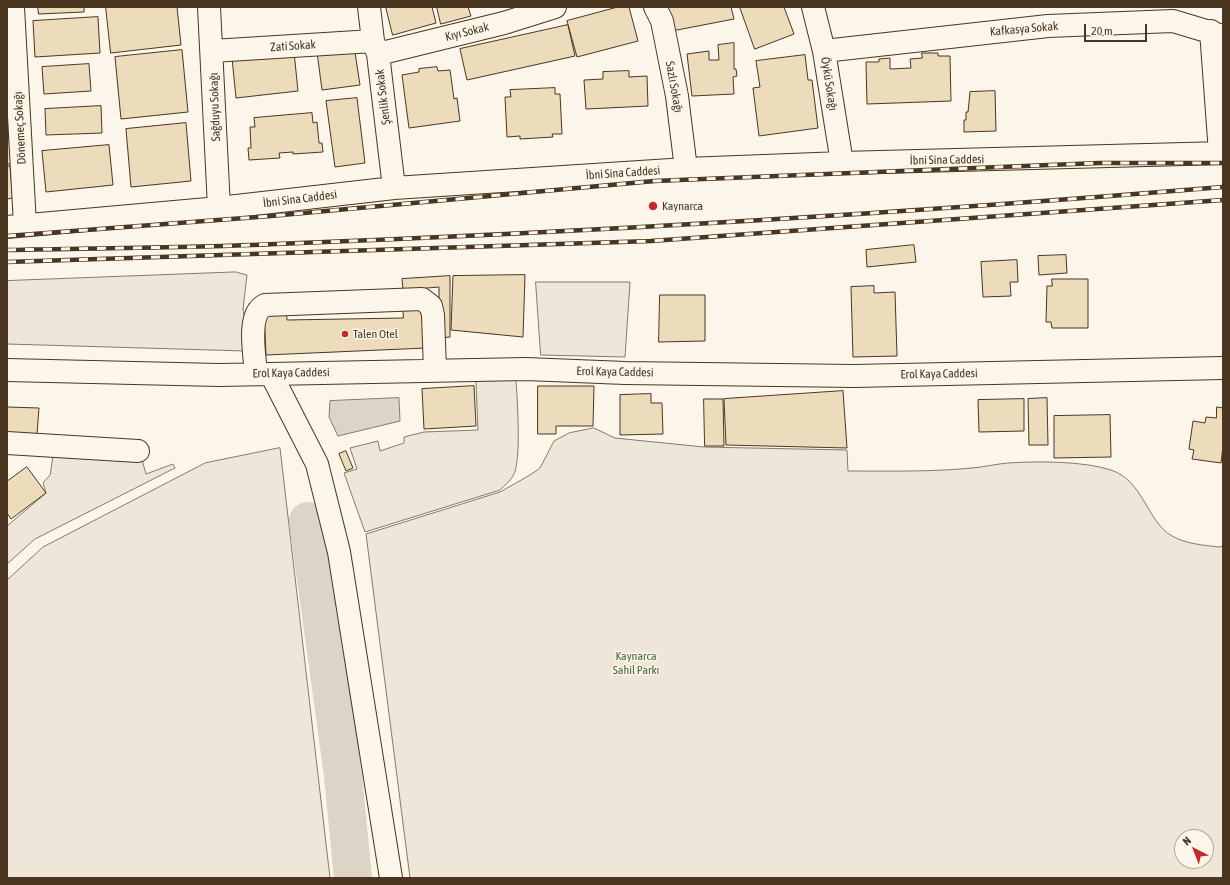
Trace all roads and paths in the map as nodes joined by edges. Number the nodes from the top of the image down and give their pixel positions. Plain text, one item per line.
1 (13, 7) edge
2 (210, 7) edge
3 (369, 7) edge
4 (555, 7) edge
5 (655, 7) edge
6 (813, 7) edge
7 (501, 15) edge
8 (1217, 34) edge
9 (376, 48) junction
10 (212, 51) junction
11 (824, 51) junction
12 (1221, 153) edge
13 (842, 163) junction
14 (686, 169) junction
15 (394, 188) junction
16 (218, 208) junction
17 (13, 226) edge
18 (1223, 368) edge
19 (7, 370) edge
20 (435, 370) junction
21 (264, 374) junction
22 (7, 443) edge
23 (138, 451) dead end
24 (391, 878) edge

1 - 17 street, Dönemeç Sokağı
2 - 10 street, Sağduyu Sokağı
3 - 9 street, Şenlik Sokak
4 - 7 street, Kıyı Sokak
5 - 14 street, Sazlı Sokağı
6 - 11 street, Öykü Sokağı
7 - 9 street, Kıyı Sokak
8 - 11 street, Kafkasya Sokak
8 - 12 street
9 - 10 street, Zati Sokak
9 - 15 street, Şenlik Sokak
10 - 16 street, Sağduyu Sokağı
11 - 13 street, Öykü Sokağı
12 - 13 street, İbni Sina Caddesi
13 - 14 street, İbni Sina Caddesi
14 - 15 street, İbni Sina Caddesi
15 - 16 street, İbni Sina Caddesi
16 - 17 street, İbni Sina Caddesi
18 - 20 street, Erol Kaya Caddesi
19 - 21 street, Erol Kaya Caddesi
20 - 21 street, Erol Kaya Caddesi
20 - 21 street
21 - 24 street
22 - 23 street

